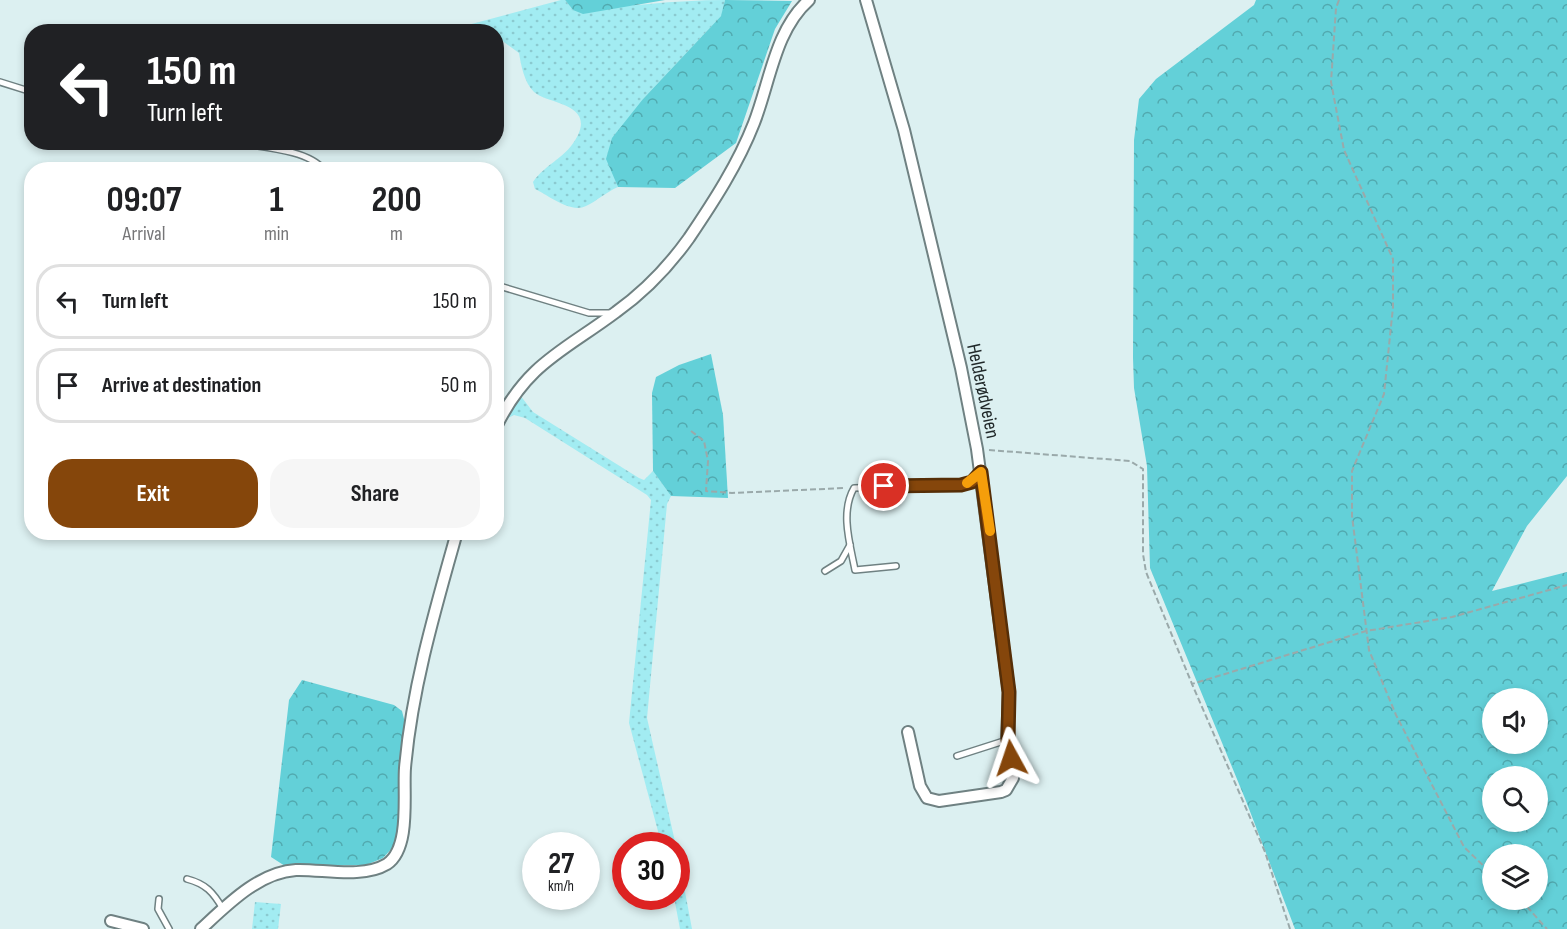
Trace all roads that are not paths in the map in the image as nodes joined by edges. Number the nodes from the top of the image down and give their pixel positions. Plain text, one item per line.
1 (809, 0) edge
2 (866, 0) edge
3 (0, 82) edge
4 (24, 90) edge
5 (277, 150) edge
6 (318, 162) edge
7 (504, 287) edge
8 (615, 314) junction
9 (504, 411) edge
10 (981, 472) junction
11 (456, 540) edge
12 (850, 545) junction
13 (896, 566) dead end
14 (825, 571) dead end
15 (908, 732) dead end
16 (1008, 740) junction
17 (957, 756) dead end
18 (187, 879) dead end
19 (159, 899) dead end
20 (223, 909) junction
21 (111, 921) dead end
22 (143, 929) edge
23 (169, 929) edge
24 (201, 929) edge

1 - 8 street
2 - 10 street, Helderødveien
3 - 4 lane
5 - 6 lane
7 - 8 lane
8 - 9 street
10 - 12 lane
10 - 16 street, Helderødveien
11 - 20 street
12 - 13 lane
12 - 14 lane
15 - 16 street, Helderødveien
16 - 17 lane
18 - 20 lane
19 - 23 lane
20 - 24 street
21 - 22 street

